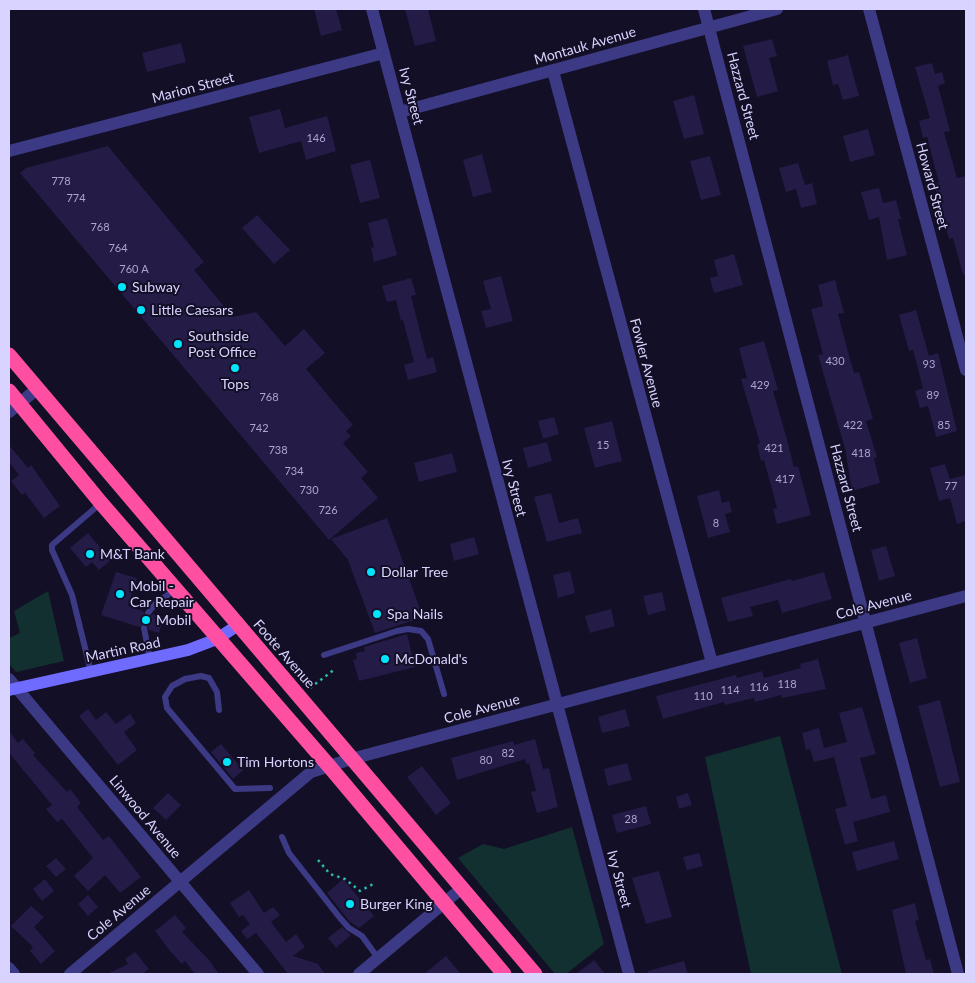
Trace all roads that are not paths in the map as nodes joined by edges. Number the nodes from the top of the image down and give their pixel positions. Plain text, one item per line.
1 (372, 9) edge
2 (704, 9) edge
3 (777, 9) edge
4 (869, 9) edge
5 (709, 28) junction
6 (384, 53) junction
7 (553, 71) junction
8 (400, 112) junction
9 (9, 152) edge
10 (9, 355) edge
11 (966, 370) edge
12 (37, 389) junction
13 (9, 391) edge
14 (14, 407) edge
15 (101, 503) junction
16 (175, 590) junction
17 (966, 596) edge
18 (148, 613) dead end
19 (865, 622) junction
20 (238, 625) junction
21 (144, 628) dead end
22 (217, 639) junction
23 (324, 654) dead end
24 (150, 659) junction
25 (712, 663) junction
26 (91, 672) junction
27 (11, 686) edge
28 (444, 694) dead end
29 (557, 705) junction
30 (219, 710) dead end
31 (351, 758) junction
32 (329, 766) junction
33 (270, 788) dead end
34 (282, 837) dead end
35 (180, 881) junction
36 (462, 888) junction
37 (444, 902) junction
38 (378, 958) junction
39 (9, 968) edge
40 (14, 974) edge
41 (70, 974) edge
42 (258, 974) edge
43 (359, 974) edge
44 (504, 974) edge
45 (535, 974) edge
46 (629, 974) edge
47 (958, 974) edge

1 - 6 street, Ivy Street
2 - 5 street, Hazzard Street
3 - 5 street, Montauk Avenue
4 - 11 street, Howard Street
5 - 7 street, Montauk Avenue
5 - 19 street, Hazzard Street
6 - 8 street, Ivy Street
6 - 9 street, Marion Street
7 - 8 street, Montauk Avenue
7 - 25 street, Fowler Avenue
8 - 29 street, Ivy Street
10 - 12 highway, Foote Avenue
12 - 14 street
12 - 20 highway, Foote Avenue
13 - 14 highway
14 - 15 highway
15 - 16 highway
15 - 26 lane
16 - 18 lane
16 - 22 highway
17 - 19 street, Cole Avenue
19 - 25 street, Cole Avenue
19 - 47 street, Hazzard Street
20 - 22 street, Martin Road
20 - 31 highway, Foote Avenue
21 - 24 lane
22 - 24 street, Martin Road
22 - 32 highway
23 - 28 lane
24 - 26 street, Martin Road
25 - 29 street, Cole Avenue
26 - 27 street, Martin Road
27 - 35 street, Linwood Avenue
29 - 31 street, Cole Avenue
29 - 46 street, Ivy Street
30 - 33 lane
31 - 32 street, Cole Avenue
31 - 36 highway, Foote Avenue
32 - 35 street, Cole Avenue
32 - 37 highway
34 - 38 lane
35 - 41 street, Cole Avenue
35 - 42 street, Linwood Avenue
36 - 37 street
36 - 45 highway, Foote Avenue
37 - 38 street
37 - 44 highway
38 - 43 street
39 - 40 street

